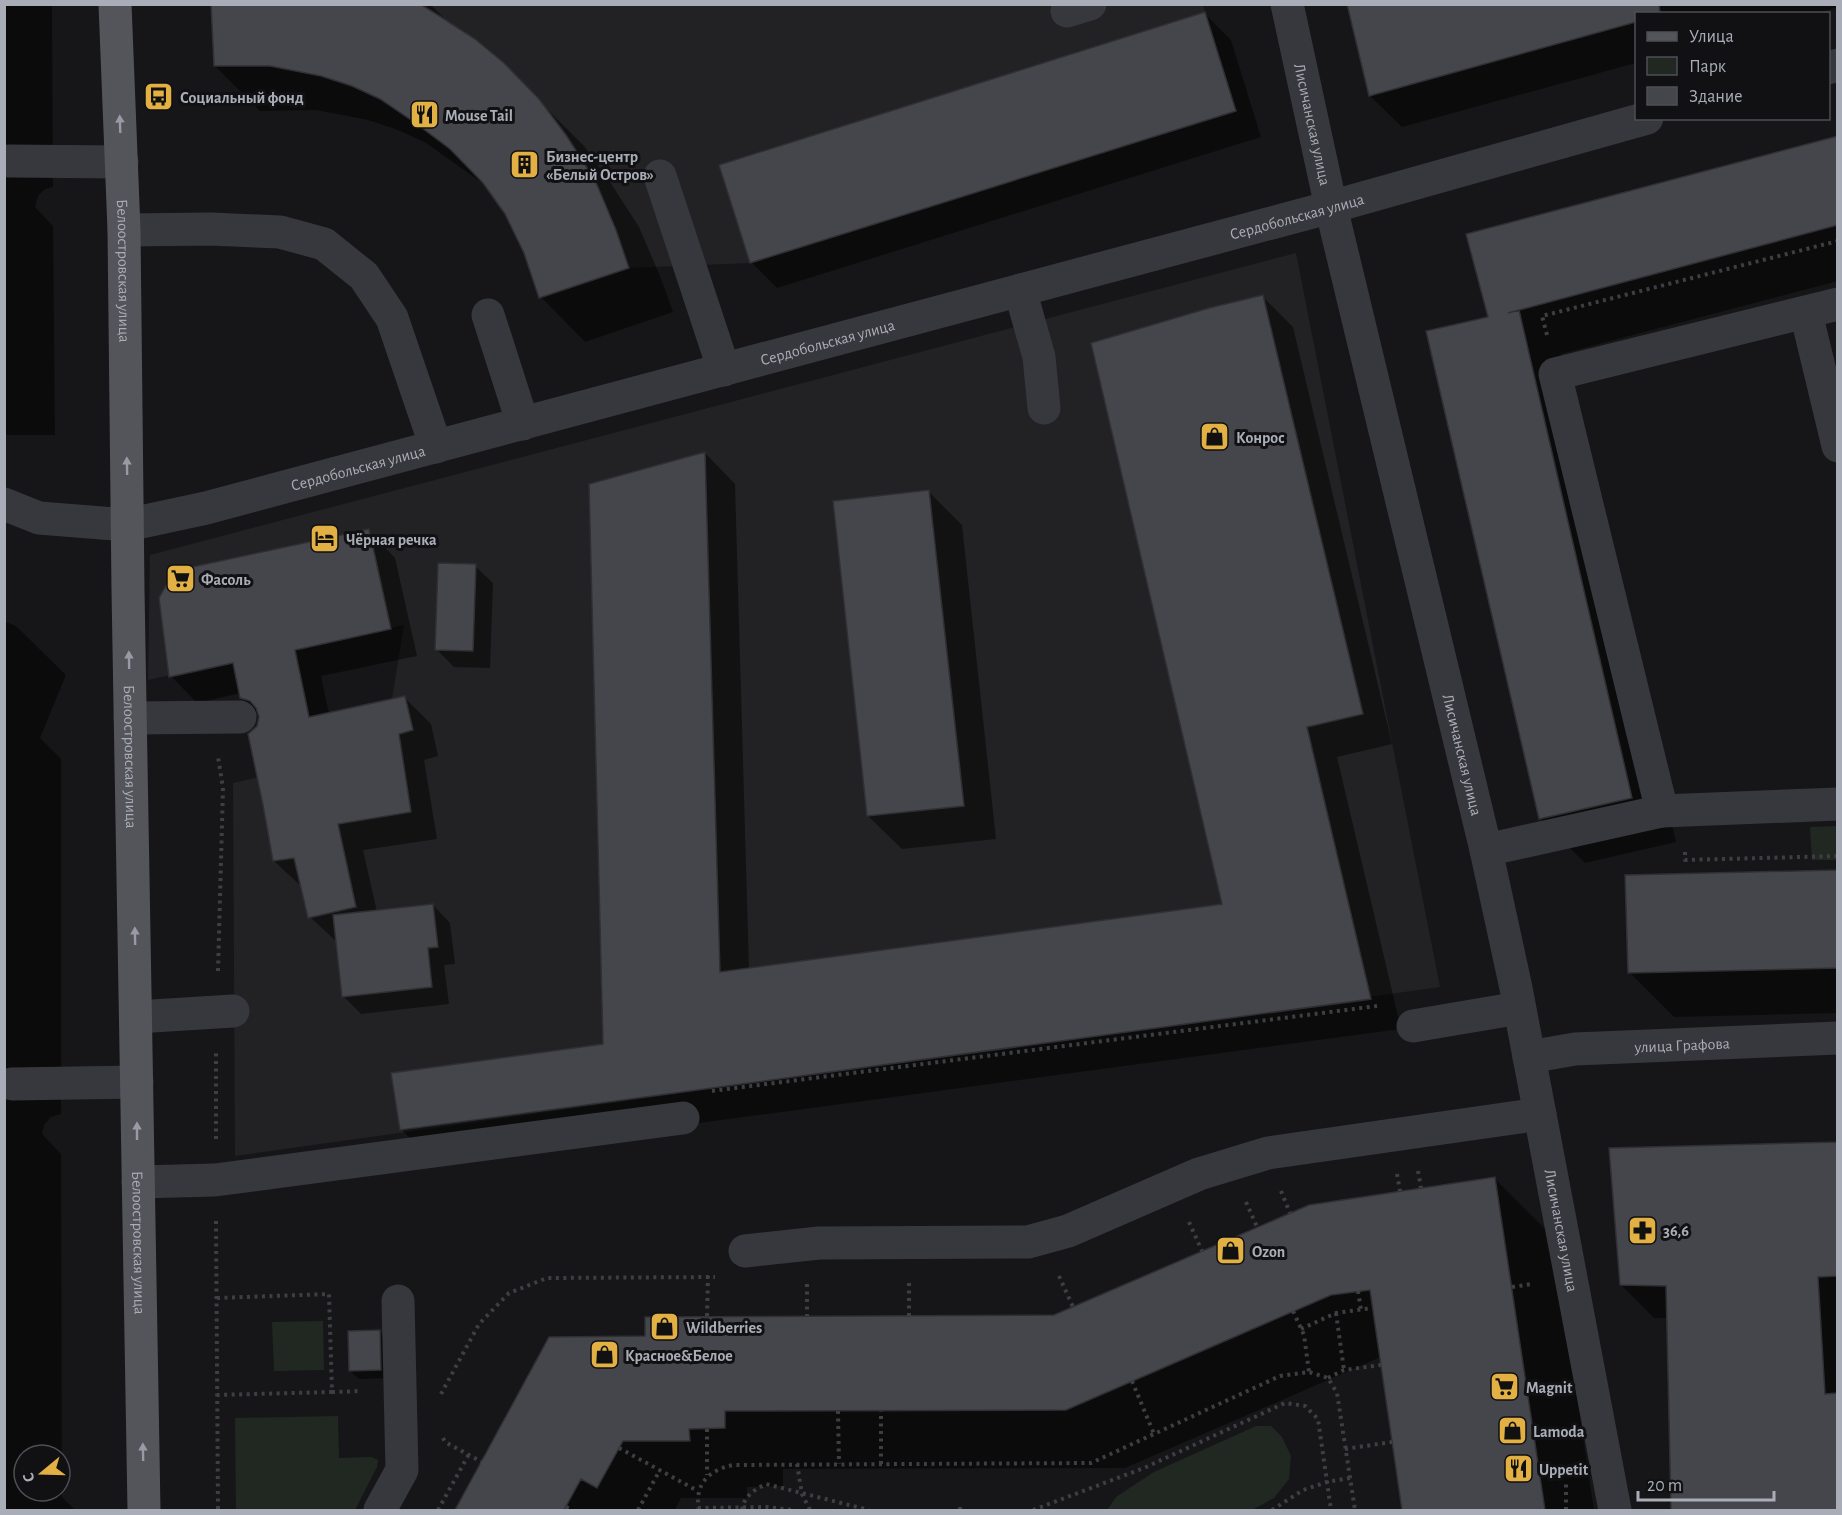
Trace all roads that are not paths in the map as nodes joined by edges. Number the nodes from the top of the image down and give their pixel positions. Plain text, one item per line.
1 (115, 4) edge
2 (1287, 4) edge
3 (1640, 120) edge
4 (9, 161) dead end
5 (122, 162) junction
6 (660, 176) dead end
7 (1331, 207) junction
8 (124, 230) junction
9 (1020, 290) junction
10 (1838, 304) edge
11 (1806, 313) junction
12 (488, 315) dead end
13 (724, 370) junction
14 (1044, 408) dead end
15 (523, 423) junction
16 (1838, 446) edge
17 (436, 447) junction
18 (4, 504) edge
19 (127, 525) junction
20 (240, 717) dead end
21 (130, 718) junction
22 (1838, 804) edge
23 (1673, 811) junction
24 (1486, 850) junction
25 (1519, 1008) junction
26 (233, 1011) dead end
27 (136, 1017) junction
28 (1413, 1026) dead end
29 (1838, 1038) edge
30 (1529, 1057) junction
31 (137, 1082) junction
32 (12, 1084) dead end
33 (1540, 1114) junction
34 (683, 1118) dead end
35 (138, 1182) junction
36 (745, 1251) dead end
37 (398, 1301) dead end
38 (144, 1510) edge
39 (380, 1510) edge
40 (1615, 1510) edge

5 -> 1 main road, Белоостровская улица
2 - 7 street, Лисичанская улица
3 - 7 street, Сердобольская улица
4 - 5 street
5 - 8 main road, Белоостровская улица
6 - 13 street
7 - 9 street, Сердобольская улица
7 - 24 street, Лисичанская улица
8 - 17 street
19 -> 8 main road, Белоостровская улица
9 - 13 street, Сердобольская улица
9 - 14 street
10 - 11 street
11 - 16 street
11 - 23 street
12 - 15 street
13 - 15 street, Сердобольская улица
15 - 17 street, Сердобольская улица
17 - 19 street, Сердобольская улица
18 - 19 street, Сердобольская улица
21 -> 19 main road, Белоостровская улица
20 - 21 street
27 -> 21 main road, Белоостровская улица
22 - 23 street
23 - 24 street
24 - 25 street, Лисичанская улица
25 - 28 street
25 - 30 street, Лисичанская улица
26 - 27 street
27 - 31 main road, Белоостровская улица
29 - 30 street, улица Графова
30 - 33 street, Лисичанская улица
31 - 32 street
35 -> 31 main road, Белоостровская улица
33 - 36 street
33 - 40 street, Лисичанская улица
34 - 35 street
38 -> 35 main road, Белоостровская улица
37 - 39 street

